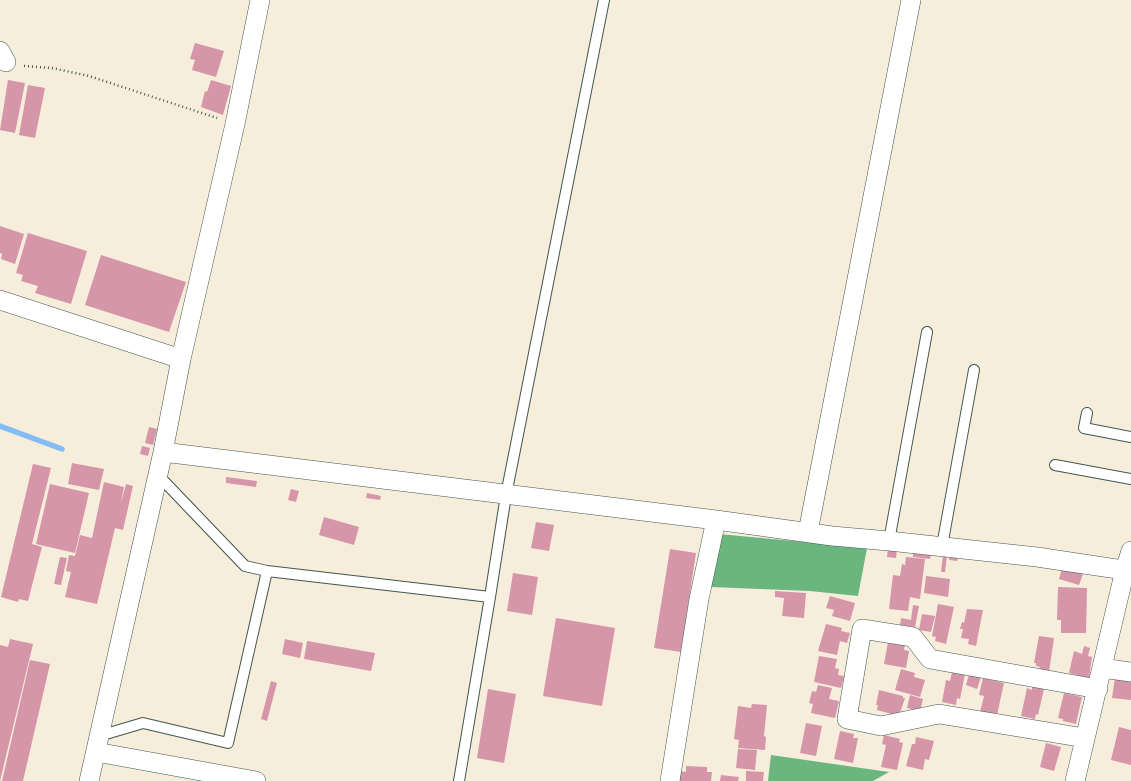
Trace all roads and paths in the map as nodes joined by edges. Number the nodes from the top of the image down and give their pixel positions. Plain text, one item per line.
1 (260, 0) edge
2 (604, 0) edge
3 (911, 0) edge
4 (3, 57) edge
5 (235, 124) junction
6 (0, 300) edge
7 (927, 332) dead end
8 (181, 359) junction
9 (974, 370) dead end
10 (1087, 413) dead end
11 (1131, 437) edge
12 (163, 452) junction
13 (1055, 465) dead end
14 (158, 475) junction
15 (1131, 479) edge
16 (506, 495) junction
17 (716, 520) junction
18 (808, 532) junction
19 (889, 541) junction
20 (942, 546) junction
21 (1131, 551) edge
22 (1128, 570) edge
23 (267, 571) junction
24 (490, 597) junction
25 (1102, 668) junction
26 (1131, 672) edge
27 (1098, 689) junction
28 (1085, 738) junction
29 (97, 744) junction
30 (89, 781) edge
31 (256, 781) edge
32 (458, 781) edge
33 (670, 781) edge
34 (1075, 781) edge

1 - 5 street
2 - 16 lane
3 - 18 street
4 - 5 path
5 - 8 street
6 - 8 street
7 - 19 lane
8 - 12 street
9 - 20 lane
10 - 11 lane
12 - 14 street
12 - 16 street
13 - 15 lane
14 - 23 lane
14 - 29 street
16 - 17 street
16 - 24 lane
17 - 18 street
17 - 33 street
18 - 19 street
19 - 20 street
20 - 22 street
21 - 22 street
22 - 25 street
23 - 24 lane
23 - 29 lane
24 - 32 lane
25 - 26 street
25 - 27 street
27 - 28 street
27 - 28 street
28 - 34 street
29 - 30 street
29 - 31 street

